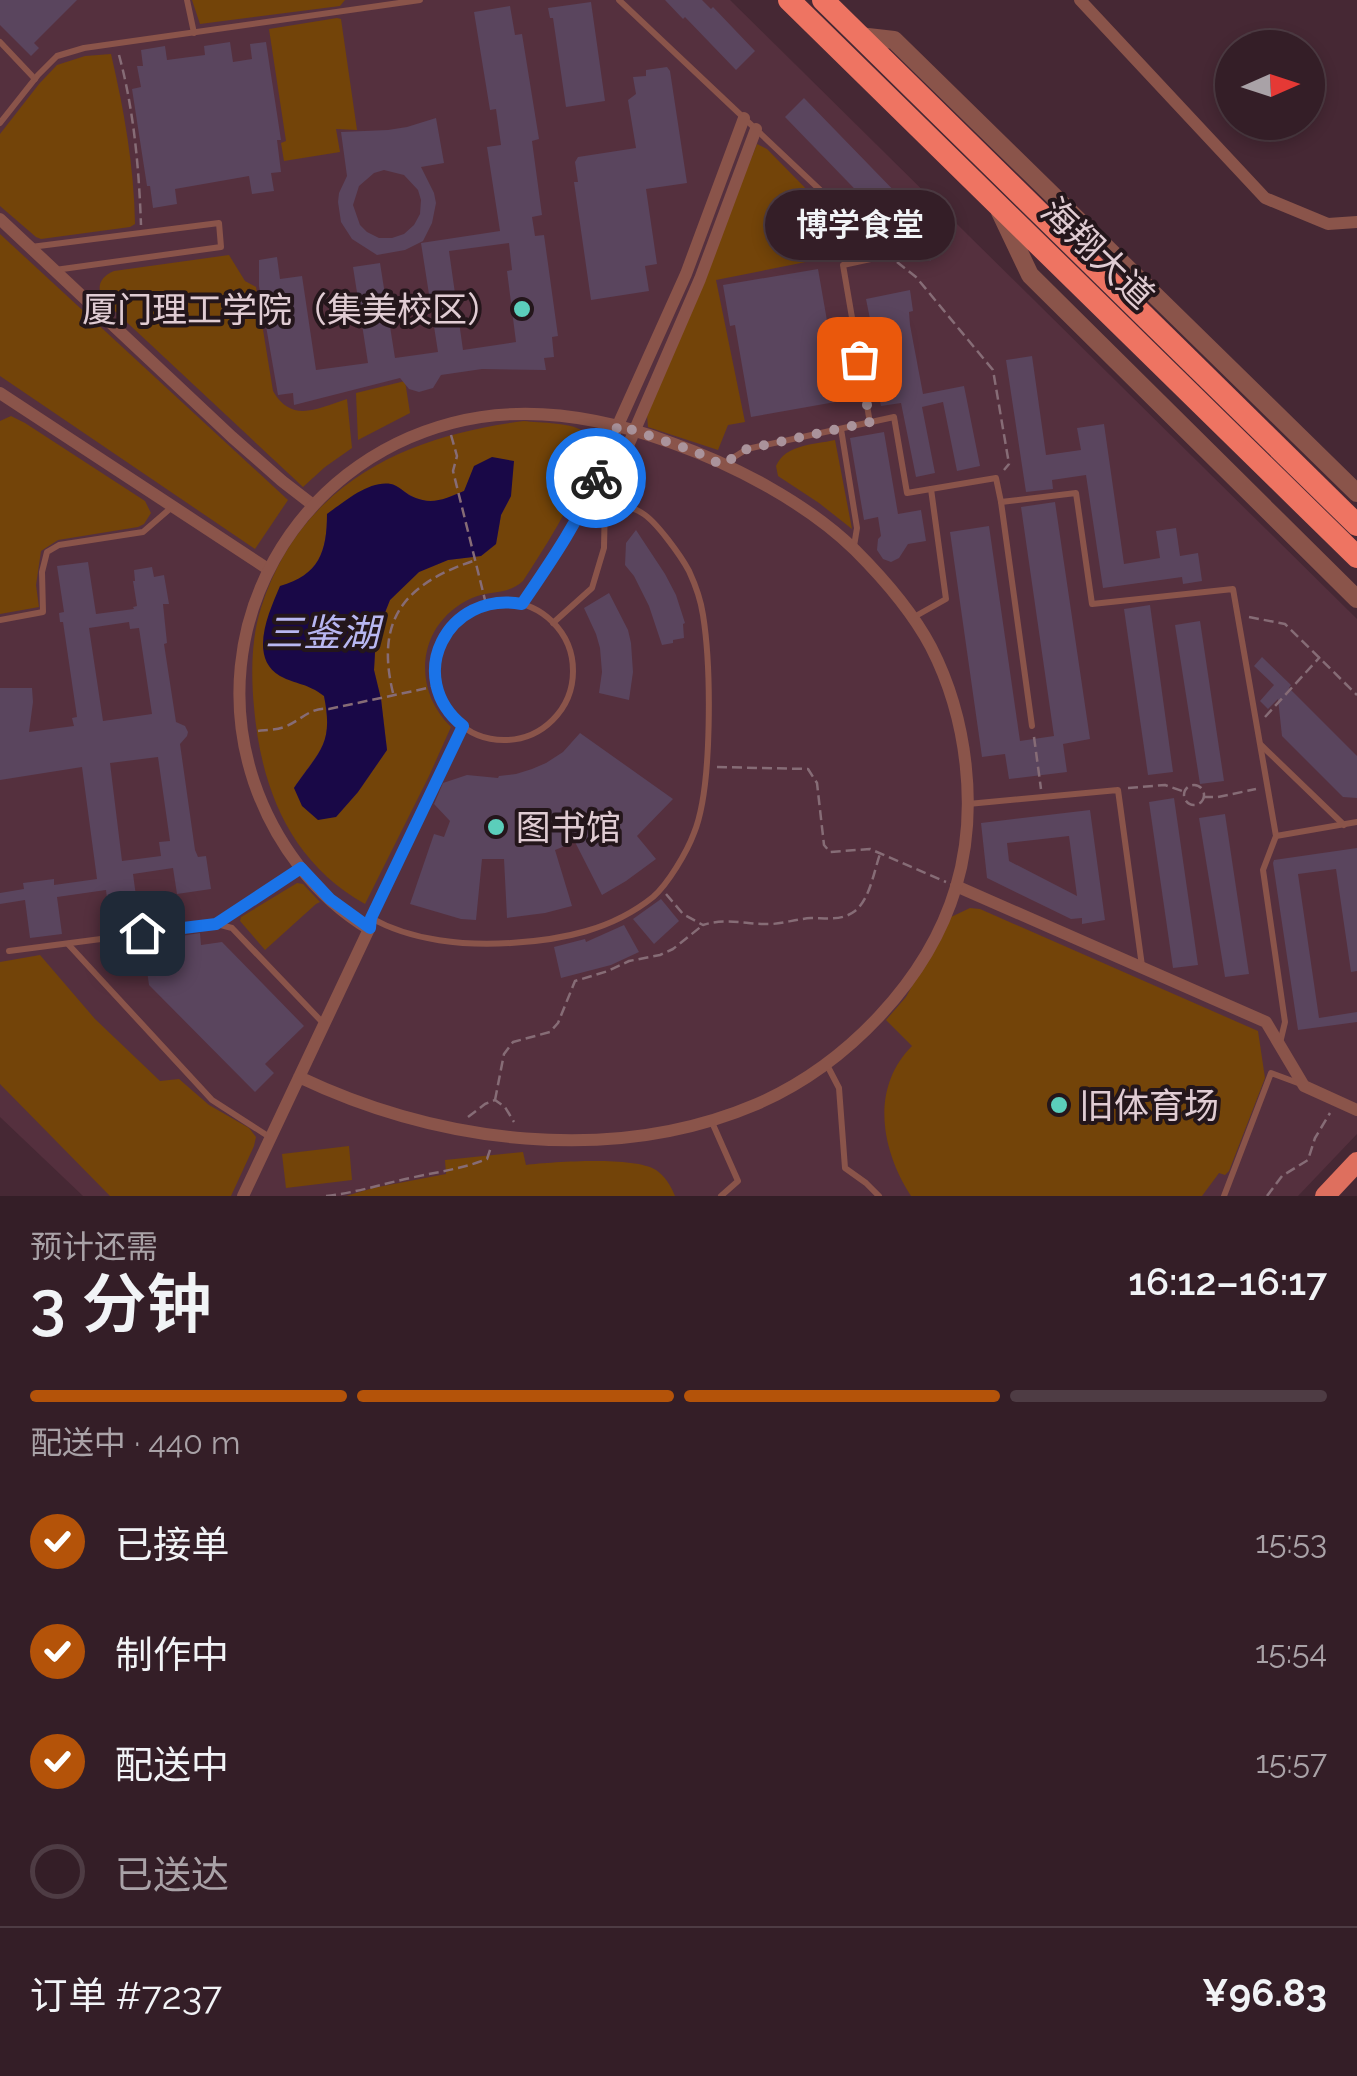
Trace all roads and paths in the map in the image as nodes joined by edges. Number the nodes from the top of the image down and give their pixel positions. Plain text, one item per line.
1 (187, 0) edge
2 (420, 0) edge
3 (620, 0) edge
4 (789, 0) edge
5 (823, 0) edge
6 (1080, 0) edge
7 (355, 5) edge
8 (194, 33) junction
9 (859, 36) junction
10 (0, 42) edge
11 (116, 44) junction
12 (35, 79) junction
13 (744, 118) junction
14 (0, 122) edge
15 (756, 129) junction
16 (996, 202) junction
17 (0, 219) edge
18 (1357, 222) edge
19 (141, 233) junction
20 (29, 247) junction
21 (888, 255) junction
22 (54, 270) junction
23 (2, 399) edge
24 (870, 422) junction
25 (448, 424) junction
26 (618, 425) junction
27 (634, 429) junction
28 (840, 429) junction
29 (722, 465) junction
30 (996, 478) junction
31 (931, 489) junction
32 (1357, 493) edge
33 (590, 494) junction
34 (605, 500) junction
35 (1002, 502) junction
36 (313, 505) junction
37 (173, 506) junction
38 (1357, 526) edge
39 (854, 548) junction
40 (1353, 553) edge
41 (475, 561) junction
42 (268, 569) junction
43 (1357, 599) edge
44 (486, 604) junction
45 (522, 604) junction
46 (1238, 615) junction
47 (913, 617) junction
48 (0, 620) edge
49 (553, 623) junction
50 (1320, 657) junction
51 (436, 686) junction
52 (1357, 695) edge
53 (392, 696) junction
54 (463, 726) junction
55 (1032, 726) joint
56 (1257, 726) junction
57 (242, 734) junction
58 (1260, 744) junction
59 (705, 768) junction
60 (1268, 787) junction
61 (1118, 790) junction
62 (1185, 792) junction
63 (1042, 797) junction
64 (1203, 797) junction
65 (967, 804) junction
66 (1357, 822) edge
67 (1344, 824) junction
68 (1276, 836) junction
69 (881, 853) junction
70 (301, 868) junction
71 (956, 886) junction
72 (661, 887) junction
73 (216, 924) junction
74 (370, 924) junction
75 (703, 925) junction
76 (67, 943) junction
77 (8, 950) dead end
78 (1142, 968) junction
79 (324, 1024) junction
80 (1279, 1044) junction
81 (827, 1064) junction
82 (300, 1077) junction
83 (1304, 1086) junction
84 (495, 1100) junction
85 (1338, 1101) junction
86 (1357, 1110) edge
87 (711, 1119) junction
88 (456, 1129) junction
89 (494, 1135) junction
90 (271, 1138) junction
91 (519, 1138) junction
92 (1357, 1162) edge
93 (244, 1196) edge
94 (326, 1196) edge
95 (721, 1196) edge
96 (879, 1196) edge
97 (1224, 1196) edge
98 (1267, 1196) edge
99 (1324, 1196) edge

1 - 8 lane
2 - 7 lane
3 - 13 lane
4 - 16 highway, 海翔大道
5 - 9 highway, 海翔大道
6 - 18 street
7 - 8 lane
8 - 11 lane
9 - 32 street
9 - 38 highway, 海翔大道
10 - 12 lane
11 - 12 lane
11 - 19 path
12 - 14 lane
13 - 15 lane
13 - 26 street
15 - 21 lane
15 - 27 street
16 - 40 highway, 海翔大道
16 - 43 street
17 - 20 street
19 - 20 lane
19 - 22 lane
20 - 22 street
21 - 24 lane
21 - 30 path
22 - 36 street
23 - 37 street
24 - 28 lane
24 - 31 lane
25 - 26 street
25 - 36 street
25 - 41 path
26 - 27 street
26 - 33 street
27 - 29 street
27 - 34 street
28 - 29 lane
28 - 39 lane
29 - 39 street
30 - 31 lane
30 - 35 lane
31 - 47 lane
33 - 34 lane
33 - 45 lane
34 - 49 lane
34 - 59 lane
35 - 46 lane
35 - 55 lane
36 - 42 street
37 - 42 street
37 - 48 lane
39 - 47 street
41 - 44 path
41 - 53 path
42 - 57 street
44 - 45 lane
44 - 51 lane
45 - 49 lane
46 - 50 path
46 - 56 lane
47 - 65 street
49 - 54 lane
50 - 52 path
50 - 56 path
51 - 53 path
51 - 54 lane
53 - 57 path
54 - 74 lane
55 - 63 path
56 - 58 lane
57 - 70 street
58 - 60 lane
58 - 67 lane
59 - 69 path
59 - 72 lane
60 - 64 path
60 - 68 lane
61 - 62 path
61 - 63 lane
61 - 78 lane
62 - 64 path
62 - 64 path
63 - 65 lane
65 - 71 street
66 - 67 lane
67 - 68 lane
68 - 80 lane
69 - 71 path
69 - 75 path
70 - 73 lane
70 - 74 street
71 - 78 street
71 - 81 street
72 - 74 lane
72 - 75 path
73 - 76 lane
73 - 79 lane
74 - 79 street
75 - 84 path
76 - 77 lane
76 - 90 lane
78 - 80 street
79 - 82 street
80 - 83 street
81 - 87 street
81 - 96 lane
82 - 88 street
82 - 90 street
83 - 85 street
83 - 97 lane
84 - 88 path
84 - 91 path
85 - 86 street
85 - 98 path
87 - 91 street
87 - 95 lane
88 - 89 street
89 - 91 street
89 - 94 path
90 - 93 street
92 - 99 main road

